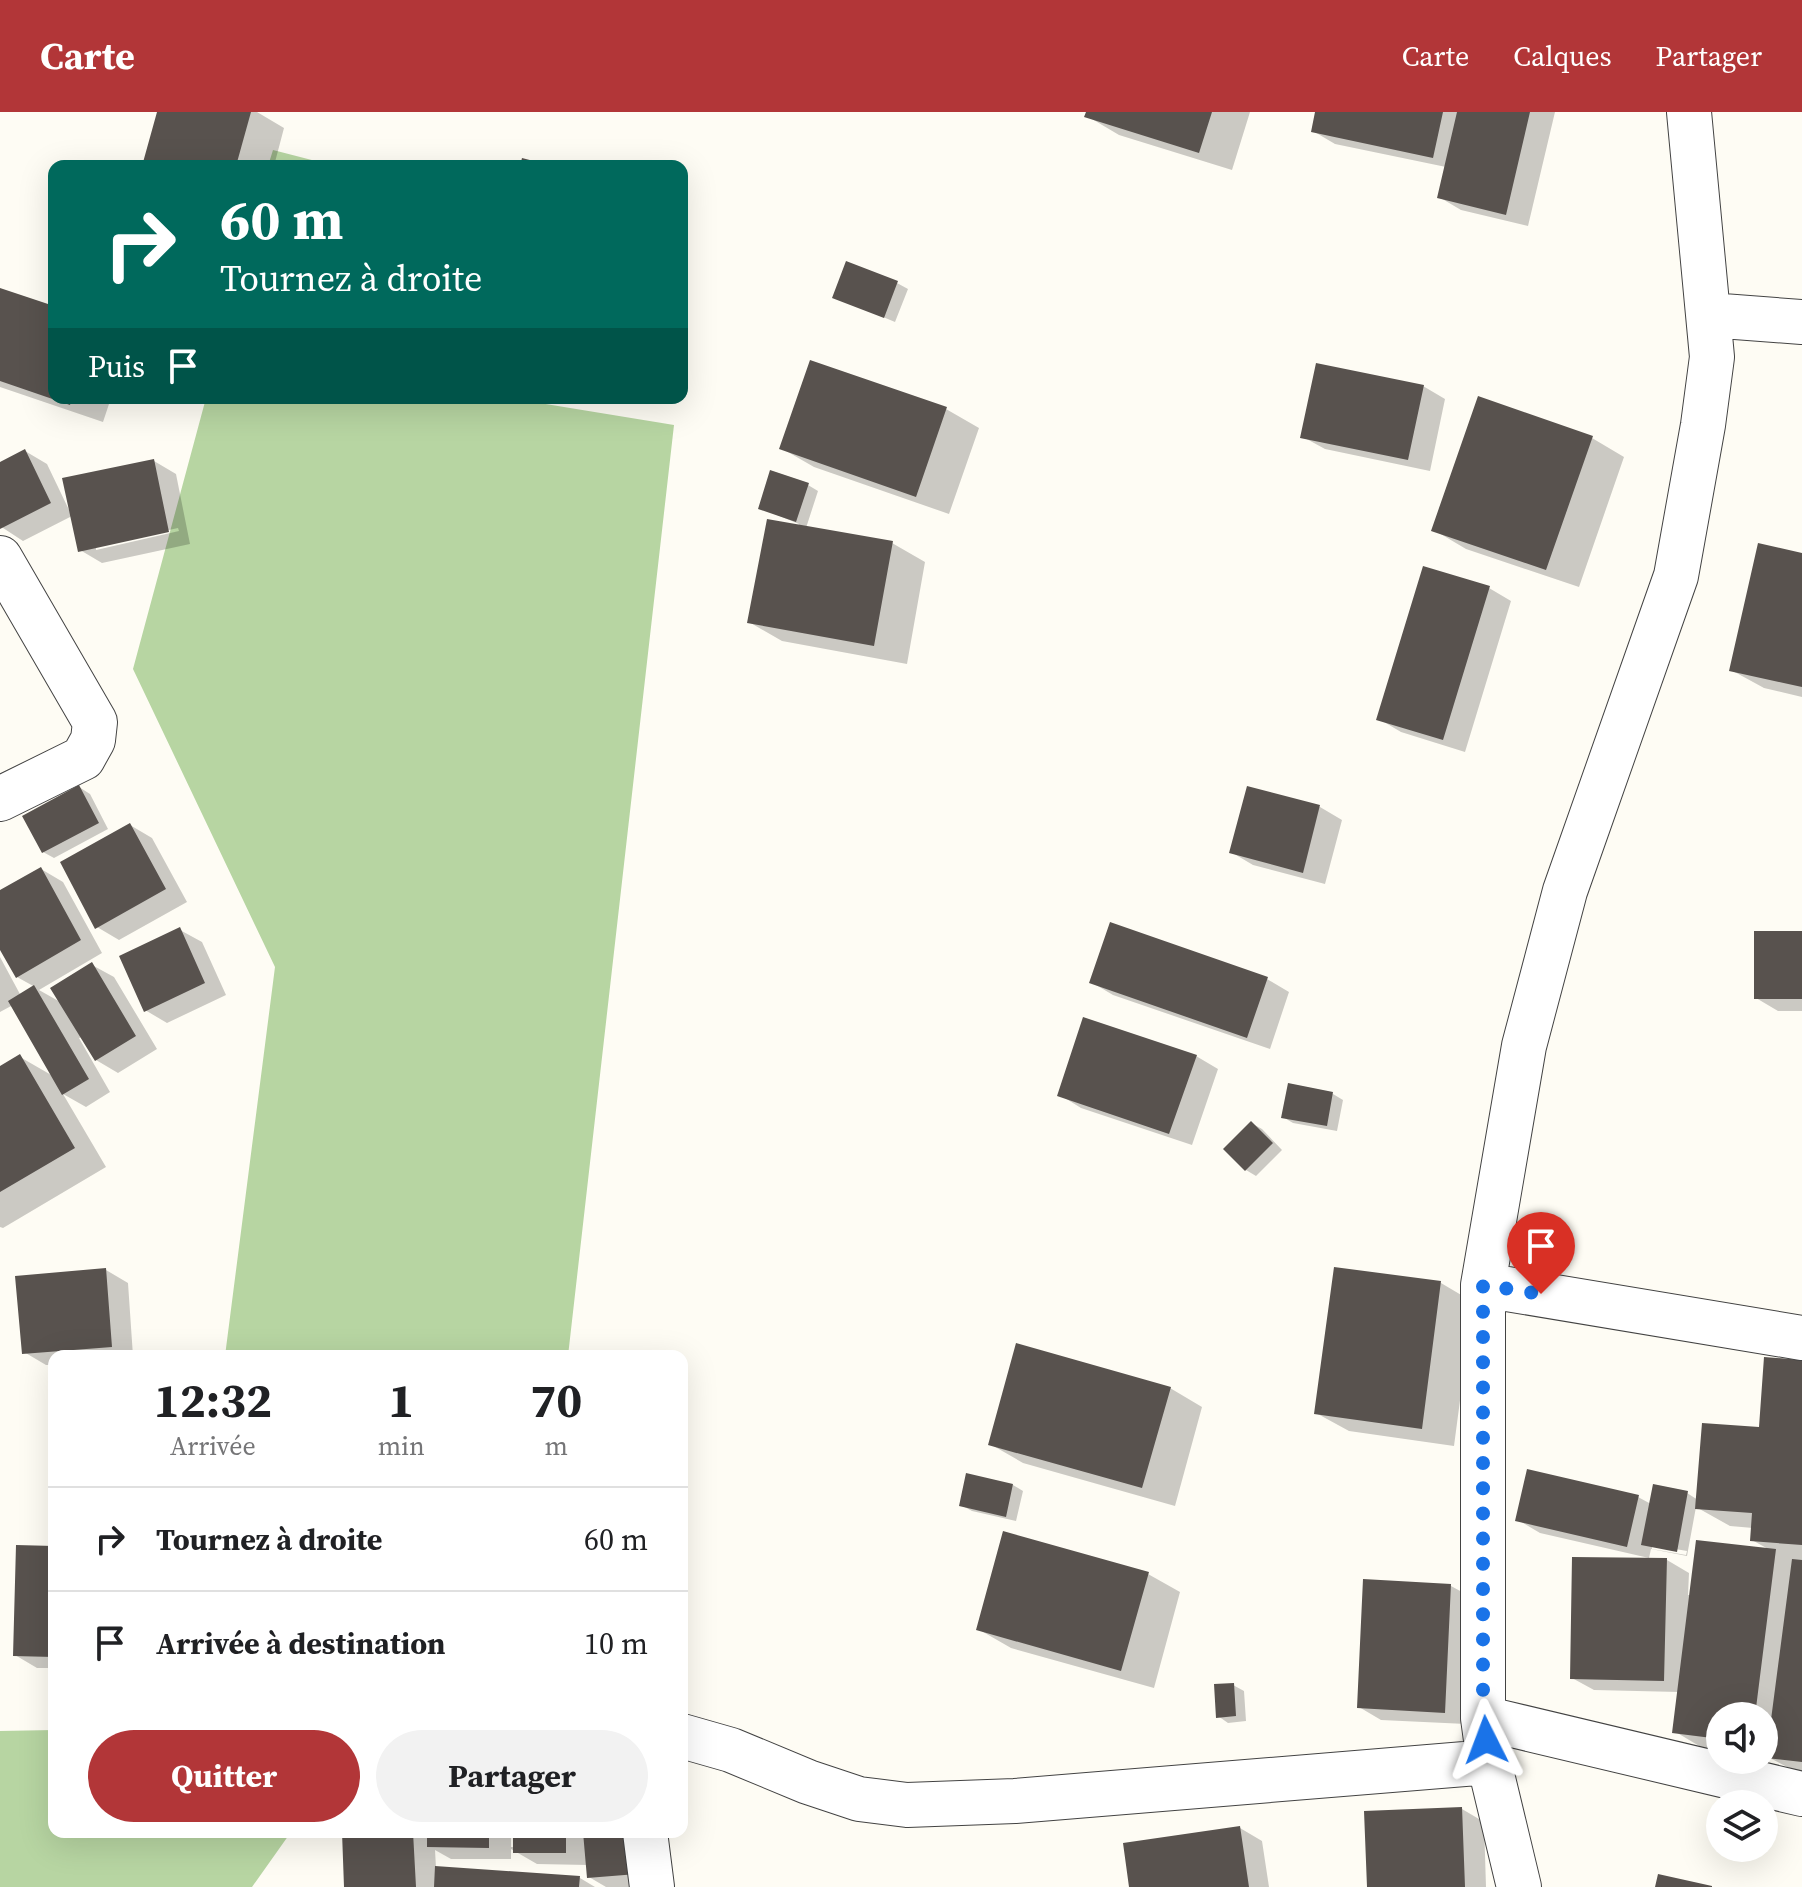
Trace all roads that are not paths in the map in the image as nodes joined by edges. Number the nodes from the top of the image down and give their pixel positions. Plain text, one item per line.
1 (1689, 112) edge
2 (1709, 315) junction
3 (1802, 322) edge
4 (0, 558) edge
5 (0, 799) edge
6 (1483, 1285) junction
7 (1802, 1338) edge
8 (1483, 1718) junction
9 (688, 1738) edge
10 (1489, 1762) junction
11 (1802, 1794) edge
12 (646, 1838) edge
13 (652, 1887) edge
14 (1519, 1887) edge

1 - 2 street
2 - 3 street
2 - 6 street
4 - 5 street
6 - 7 street
6 - 8 street
8 - 10 street
8 - 11 street
9 - 10 street
10 - 14 street
12 - 13 street

